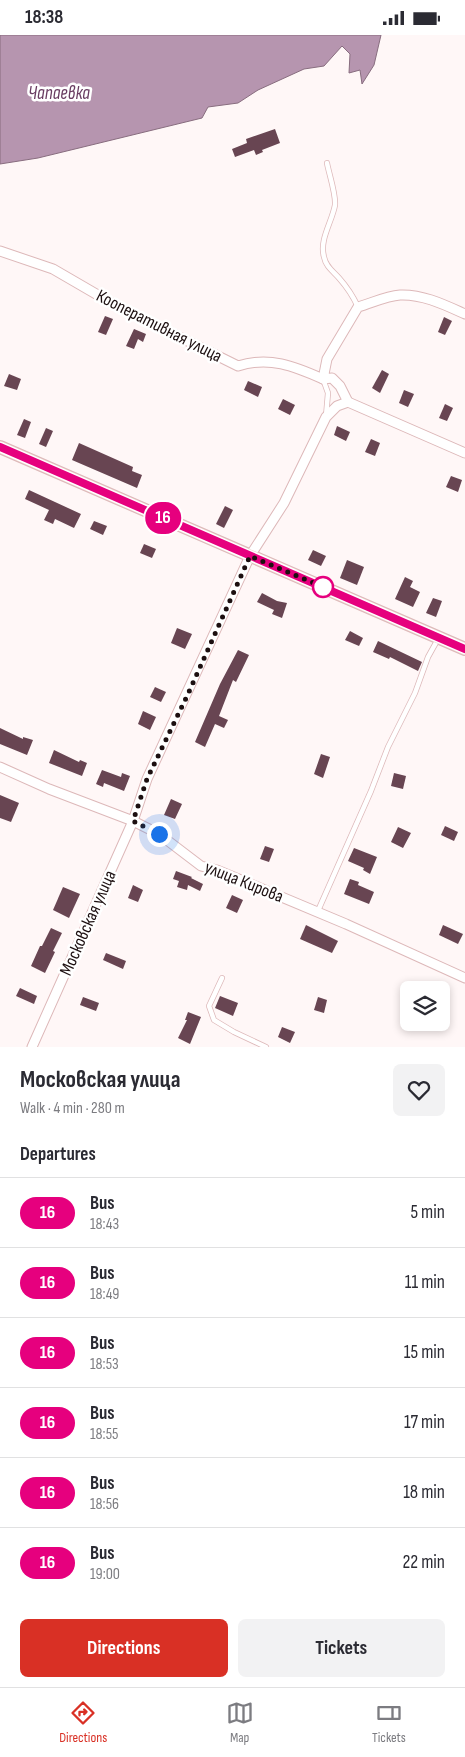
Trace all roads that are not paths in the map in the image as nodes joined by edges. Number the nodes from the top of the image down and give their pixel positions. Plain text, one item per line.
1 (327, 163) dead end
2 (0, 251) edge
3 (358, 307) junction
4 (465, 314) edge
5 (323, 379) junction
6 (348, 402) junction
7 (326, 417) junction
8 (0, 447) edge
9 (465, 453) edge
10 (250, 556) junction
11 (438, 637) junction
12 (465, 649) edge
13 (0, 767) edge
14 (133, 821) junction
15 (318, 913) junction
16 (222, 978) dead end
17 (465, 978) edge
18 (32, 1047) edge
19 (264, 1047) edge

1 - 3 lane
2 - 5 street, Кооперативная улица
3 - 4 street
3 - 5 street
5 - 6 street
5 - 7 lane
6 - 7 street, Московская улица
6 - 9 street
7 - 10 street, Московская улица
8 - 10 street
10 - 11 street
10 - 14 street, Московская улица
11 - 12 street
11 - 15 lane
13 - 14 street, улица Кирова
14 - 15 street, улица Кирова
14 - 18 street, Московская улица
15 - 17 street, улица Кирова
16 - 19 lane

